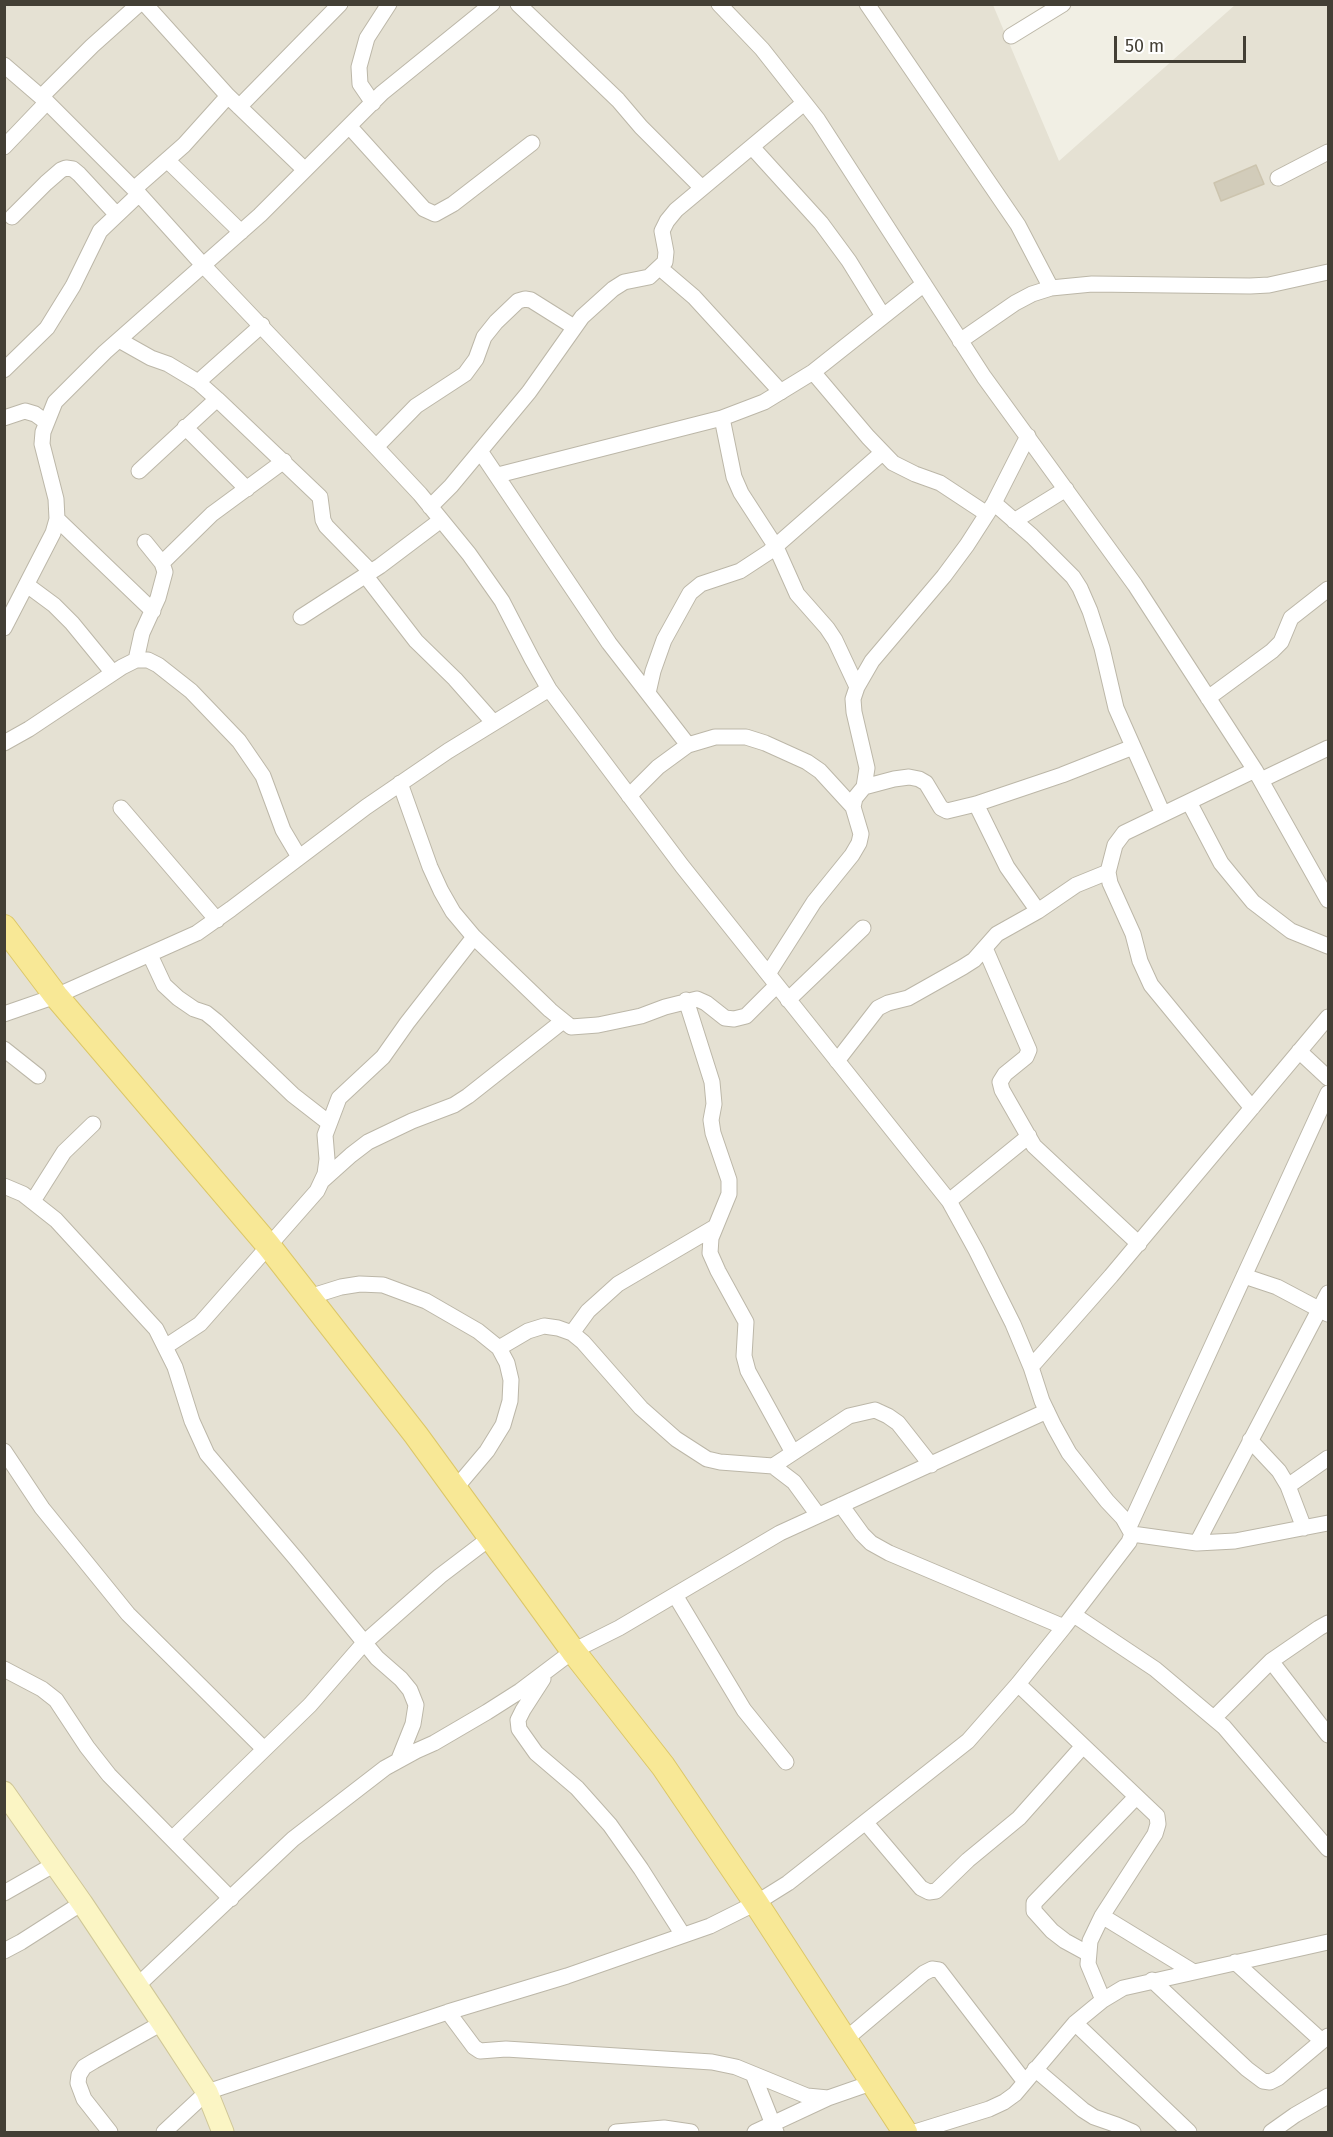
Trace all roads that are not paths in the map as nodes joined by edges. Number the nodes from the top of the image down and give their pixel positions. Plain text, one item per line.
1 (139, 4) edge
2 (145, 4) edge
3 (340, 4) edge
4 (389, 4) edge
5 (492, 4) edge
6 (518, 4) edge
7 (719, 4) edge
8 (867, 4) edge
9 (1063, 4) edge
10 (1011, 36) dead end
11 (4, 65) edge
12 (44, 100) junction
13 (233, 102) junction
14 (373, 103) junction
15 (804, 103) junction
16 (349, 126) junction
17 (532, 143) dead end
18 (4, 147) edge
19 (752, 147) junction
20 (1329, 152) edge
21 (167, 160) junction
22 (305, 170) junction
23 (1278, 178) dead end
24 (702, 188) junction
25 (137, 192) junction
26 (117, 215) junction
27 (12, 217) dead end
28 (241, 232) junction
29 (203, 265) junction
30 (660, 268) junction
31 (1329, 272) edge
32 (924, 284) junction
33 (1051, 288) junction
34 (883, 316) junction
35 (262, 325) junction
36 (574, 327) junction
37 (119, 340) junction
38 (960, 341) junction
39 (4, 370) edge
40 (813, 372) junction
41 (198, 382) junction
42 (781, 392) junction
43 (217, 399) junction
44 (4, 418) edge
45 (722, 418) junction
46 (46, 422) junction
47 (185, 427) junction
48 (1028, 436) junction
49 (376, 447) junction
50 (480, 451) junction
51 (882, 453) junction
52 (284, 461) junction
53 (139, 471) dead end
54 (498, 475) junction
55 (247, 489) junction
56 (1066, 489) junction
57 (430, 507) junction
58 (991, 509) junction
59 (57, 519) junction
60 (441, 520) junction
61 (1014, 521) junction
62 (145, 542) dead end
63 (776, 547) junction
64 (162, 563) junction
65 (368, 573) junction
66 (27, 585) junction
67 (1329, 589) edge
68 (153, 611) junction
69 (301, 618) dead end
70 (4, 628) edge
71 (136, 660) junction
72 (113, 673) junction
73 (857, 687) junction
74 (549, 689) junction
75 (648, 693) junction
76 (1208, 698) junction
77 (493, 722) junction
78 (4, 743) edge
79 (688, 745) junction
80 (1133, 747) junction
81 (1329, 748) edge
82 (1258, 775) junction
83 (400, 783) junction
84 (864, 787) junction
85 (629, 796) junction
86 (1189, 801) junction
87 (976, 804) junction
88 (853, 807) junction
89 (121, 808) dead end
90 (1163, 814) junction
91 (299, 857) junction
92 (1108, 872) junction
93 (1329, 900) edge
94 (1038, 912) junction
95 (217, 920) junction
96 (4, 927) edge
97 (863, 928) dead end
98 (474, 937) junction
99 (1329, 946) edge
100 (985, 948) junction
101 (150, 955) junction
102 (773, 980) junction
103 (56, 996) junction
104 (686, 1000) junction
105 (788, 1000) junction
106 (4, 1014) edge
107 (1329, 1017) edge
108 (562, 1022) junction
109 (4, 1049) edge
110 (1299, 1052) junction
111 (837, 1061) junction
112 (38, 1076) dead end
113 (1329, 1078) edge
114 (1329, 1093) edge
115 (1252, 1108) junction
116 (329, 1123) junction
117 (93, 1124) dead end
118 (1029, 1136) junction
119 (321, 1182) junction
120 (4, 1186) edge
121 (949, 1201) junction
122 (33, 1202) junction
123 (715, 1227) junction
124 (1139, 1244) junction
125 (268, 1245) junction
126 (1244, 1276) junction
127 (1329, 1293) edge
128 (309, 1298) junction
129 (1324, 1311) edge
130 (572, 1333) junction
131 (165, 1347) junction
132 (499, 1348) junction
133 (1031, 1367) junction
134 (1047, 1411) junction
135 (1250, 1440) junction
136 (792, 1451) junction
137 (4, 1452) edge
138 (1329, 1458) edge
139 (931, 1465) junction
140 (773, 1466) junction
141 (1288, 1485) junction
142 (454, 1490) junction
143 (841, 1505) junction
144 (818, 1515) junction
145 (1329, 1523) edge
146 (1304, 1528) junction
147 (1130, 1530) junction
148 (490, 1538) junction
149 (1197, 1543) junction
150 (675, 1595) junction
151 (1074, 1615) junction
152 (1329, 1623) edge
153 (1064, 1627) junction
154 (364, 1643) junction
155 (573, 1651) junction
156 (1271, 1660) junction
157 (4, 1669) edge
158 (550, 1669) junction
159 (1018, 1684) junction
160 (1214, 1718) junction
161 (1329, 1735) edge
162 (1083, 1746) junction
163 (264, 1749) junction
164 (399, 1760) junction
165 (786, 1762) dead end
166 (4, 1792) edge
167 (1136, 1797) junction
168 (866, 1822) junction
169 (172, 1839) junction
170 (1329, 1849) edge
171 (55, 1864) junction
172 (4, 1893) edge
173 (231, 1899) junction
174 (82, 1903) junction
175 (756, 1903) junction
176 (1102, 1916) junction
177 (683, 1935) junction
178 (1329, 1942) edge
179 (4, 1951) edge
180 (1087, 1953) junction
181 (1234, 1962) junction
182 (1192, 1971) junction
183 (1152, 1980) junction
184 (138, 1985) junction
185 (1103, 2000) junction
186 (448, 2012) junction
187 (162, 2023) junction
188 (1076, 2024) junction
189 (846, 2039) junction
190 (1325, 2039) edge
191 (1035, 2069) junction
192 (753, 2074) junction
193 (874, 2082) junction
194 (1025, 2082) junction
195 (207, 2092) junction
196 (828, 2098) junction
197 (1327, 2100) edge
198 (774, 2128) edge
199 (110, 2133) edge
200 (164, 2133) edge
201 (223, 2133) edge
202 (616, 2133) edge
203 (691, 2133) edge
204 (755, 2133) edge
205 (904, 2133) edge
206 (915, 2133) edge
207 (1133, 2133) edge
208 (1189, 2133) edge
209 (1271, 2133) edge

1 - 12 street
2 - 13 street
3 - 13 street
4 - 14 street
5 - 14 street
6 - 24 street
7 - 15 street
8 - 33 street
9 - 10 street
11 - 12 street
12 - 18 street
12 - 25 street
13 - 21 street
13 - 22 street
14 - 16 street
15 - 19 street
15 - 32 street
16 - 17 street
16 - 22 street
19 - 24 street
19 - 34 street
20 - 23 street
21 - 25 street
21 - 28 street
22 - 28 street
24 - 30 street
25 - 26 street
25 - 29 street
26 - 27 street
26 - 39 street
28 - 29 street
29 - 35 street
29 - 37 street
30 - 36 street
30 - 42 street
31 - 33 street
32 - 34 street
32 - 38 street
33 - 38 street
34 - 40 street
35 - 41 street
35 - 49 street
36 - 49 street
36 - 50 street
37 - 41 street
37 - 46 street
38 - 48 street
40 - 42 street
40 - 51 street
41 - 43 street
42 - 45 street
43 - 47 street
43 - 52 street
44 - 46 street
45 - 54 street
45 - 63 street
46 - 59 street
47 - 53 street
47 - 55 street
48 - 56 street
48 - 58 street
49 - 57 street
50 - 54 street
50 - 57 street
51 - 58 street
51 - 63 street
52 - 55 street
52 - 65 street
54 - 75 street
55 - 64 street
56 - 61 street
56 - 76 street
57 - 60 street
58 - 61 street
58 - 73 street
59 - 66 street
59 - 68 street
60 - 65 street
60 - 74 street
61 - 80 street
62 - 64 street
63 - 73 street
63 - 75 street
64 - 68 street
65 - 69 street
65 - 77 street
66 - 70 street
66 - 72 street
67 - 76 street
68 - 71 street
71 - 72 street
71 - 91 street
72 - 78 street
73 - 84 street
74 - 77 street
74 - 85 street
75 - 79 street
76 - 82 street
77 - 83 street
79 - 85 street
79 - 88 street
80 - 87 street
80 - 90 street
81 - 82 street
82 - 86 street
82 - 93 street
83 - 91 street
83 - 98 street
84 - 87 street
84 - 88 street
85 - 102 street
86 - 90 street
86 - 99 street
87 - 94 street
88 - 102 street
89 - 95 street
90 - 92 street
91 - 95 street
92 - 94 street
92 - 115 street
94 - 100 street
95 - 101 street
96 - 103 main road
97 - 105 street
98 - 108 street
98 - 116 street
100 - 111 street
100 - 118 street
101 - 103 street
101 - 116 street
102 - 104 street
102 - 105 street
103 - 106 street
103 - 125 main road
104 - 108 street
104 - 123 street
105 - 111 street
107 - 110 street
108 - 119 street
109 - 112 street
110 - 113 street
110 - 115 street
111 - 121 street
114 - 126 street
115 - 124 street
116 - 119 street
117 - 122 street
118 - 121 street
118 - 124 street
119 - 125 street
120 - 122 street
121 - 133 street
122 - 131 street
123 - 130 street
123 - 136 street
124 - 133 street
125 - 128 main road
125 - 131 street
126 - 129 street
126 - 147 street
127 - 129 street
128 - 132 street
128 - 142 main road
129 - 135 street
130 - 132 street
130 - 140 street
131 - 154 street
132 - 142 street
133 - 134 street
134 - 139 street
134 - 147 street
135 - 141 street
135 - 149 street
136 - 139 street
136 - 140 street
137 - 163 street
138 - 141 street
139 - 143 street
140 - 144 street
141 - 146 street
142 - 148 main road
143 - 144 street
143 - 153 street
144 - 150 street
145 - 146 street
146 - 149 street
147 - 149 street
147 - 151 street
148 - 154 street
148 - 155 main road
150 - 155 street
150 - 165 street
151 - 153 street
151 - 160 street
152 - 156 street
153 - 159 street
154 - 163 street
154 - 164 street
155 - 158 street
155 - 175 main road
156 - 160 street
156 - 161 street
157 - 169 street
158 - 164 street
158 - 177 street
159 - 162 street
159 - 168 street
160 - 170 street
162 - 167 street
162 - 168 street
163 - 169 street
164 - 173 street
166 - 171 street
167 - 176 street
167 - 180 street
168 - 175 street
169 - 173 street
171 - 172 street
171 - 174 street
173 - 184 street
174 - 179 street
174 - 184 street
175 - 177 street
175 - 189 main road
176 - 180 street
176 - 182 street
177 - 186 street
178 - 181 street
180 - 185 street
181 - 182 street
181 - 190 street
182 - 183 street
183 - 185 street
183 - 190 street
184 - 187 street
185 - 188 street
186 - 192 street
186 - 195 street
187 - 195 street
187 - 199 street
188 - 191 street
188 - 208 street
189 - 193 main road
189 - 194 street
191 - 194 street
191 - 207 street
192 - 196 street
192 - 198 street
193 - 196 street
193 - 205 main road
194 - 206 street
195 - 200 street
195 - 201 street
196 - 198 street
197 - 209 street
198 - 204 street
202 - 203 street

